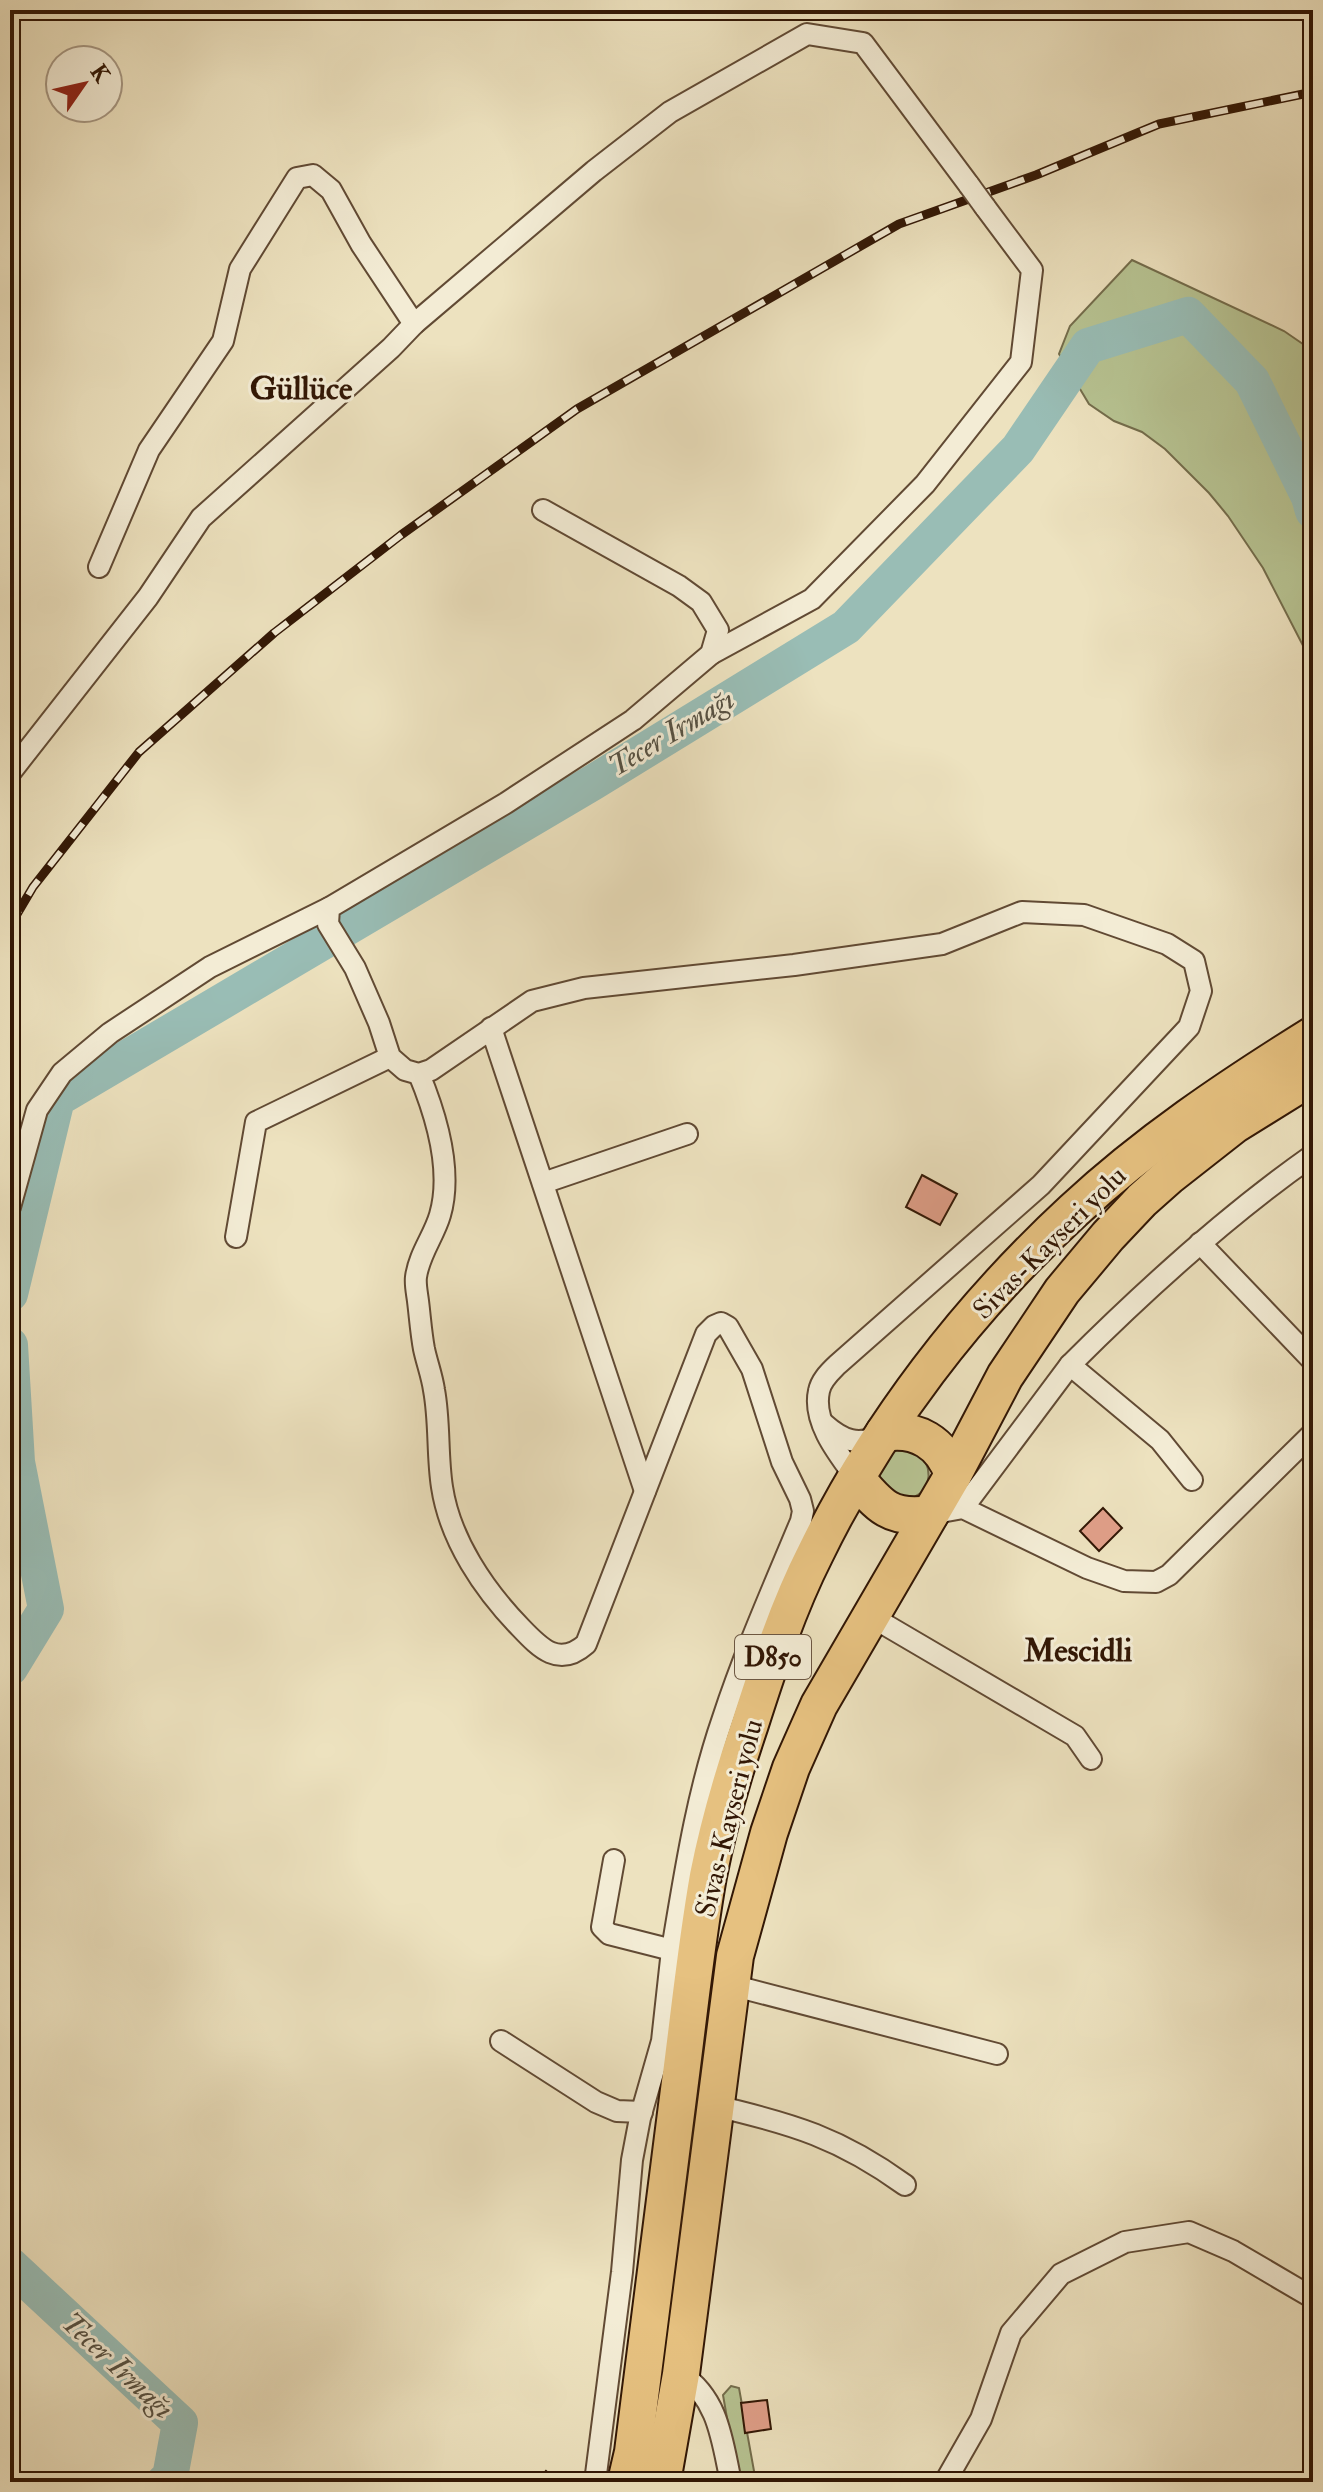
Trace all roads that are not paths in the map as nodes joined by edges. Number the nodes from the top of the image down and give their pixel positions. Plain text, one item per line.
1 (414, 324) junction
2 (543, 510) dead end
3 (99, 567) dead end
4 (711, 654) junction
5 (10, 773) edge
6 (328, 916) junction
7 (491, 1028) junction
8 (1313, 1035) edge
9 (390, 1057) junction
10 (419, 1074) junction
11 (1313, 1076) edge
12 (687, 1134) dead end
13 (1313, 1155) edge
14 (543, 1183) junction
15 (10, 1207) edge
16 (236, 1237) dead end
17 (1200, 1243) junction
18 (1312, 1360) edge
19 (1070, 1365) junction
20 (824, 1424) junction
21 (884, 1433) junction
22 (1313, 1433) edge
23 (856, 1478) junction
24 (1192, 1480) dead end
25 (645, 1491) junction
26 (949, 1499) junction
27 (872, 1617) junction
28 (1091, 1759) dead end
29 (614, 1860) dead end
30 (685, 1952) junction
31 (731, 1985) junction
32 (501, 2041) dead end
33 (997, 2054) dead end
34 (716, 2106) junction
35 (642, 2112) junction
36 (905, 2185) dead end
37 (1313, 2298) edge
38 (681, 2374) junction
39 (595, 2482) edge
40 (626, 2482) edge
41 (662, 2482) edge
42 (731, 2482) edge
43 (945, 2482) edge

1 - 3 street
1 - 4 street, bridge
1 - 5 street
2 - 4 street
4 - 6 street
6 - 9 street
6 - 15 street
7 - 10 street
7 - 14 street
7 - 20 street
8 - 21 highway, Sivas-Kayseri yolu / D850
9 - 10 street
9 - 16 street
10 - 25 street
11 - 26 highway, Sivas-Kayseri yolu / D850
12 - 14 street
13 - 17 street
14 - 25 street
17 - 18 street
17 - 19 street
19 - 24 street
19 - 26 street
20 - 21 street
20 - 23 street
21 - 23 highway, Sivas-Kayseri yolu / D850
21 - 26 highway
22 - 26 street
23 - 26 highway
23 - 30 highway, Sivas-Kayseri yolu / D850
25 - 30 street
26 - 27 highway, Sivas-Kayseri yolu / D850
27 - 28 street
27 - 31 highway, Sivas-Kayseri yolu / D850
29 - 30 street
30 - 35 street
30 - 40 highway, Sivas-Kayseri yolu / D850
31 - 33 street
31 - 34 highway, Sivas-Kayseri yolu / D850
32 - 35 street
34 - 36 street
34 - 38 highway, Sivas-Kayseri yolu / D850
35 - 39 street
37 - 43 street
38 - 41 highway, Sivas-Kayseri yolu / D850
38 - 42 street

